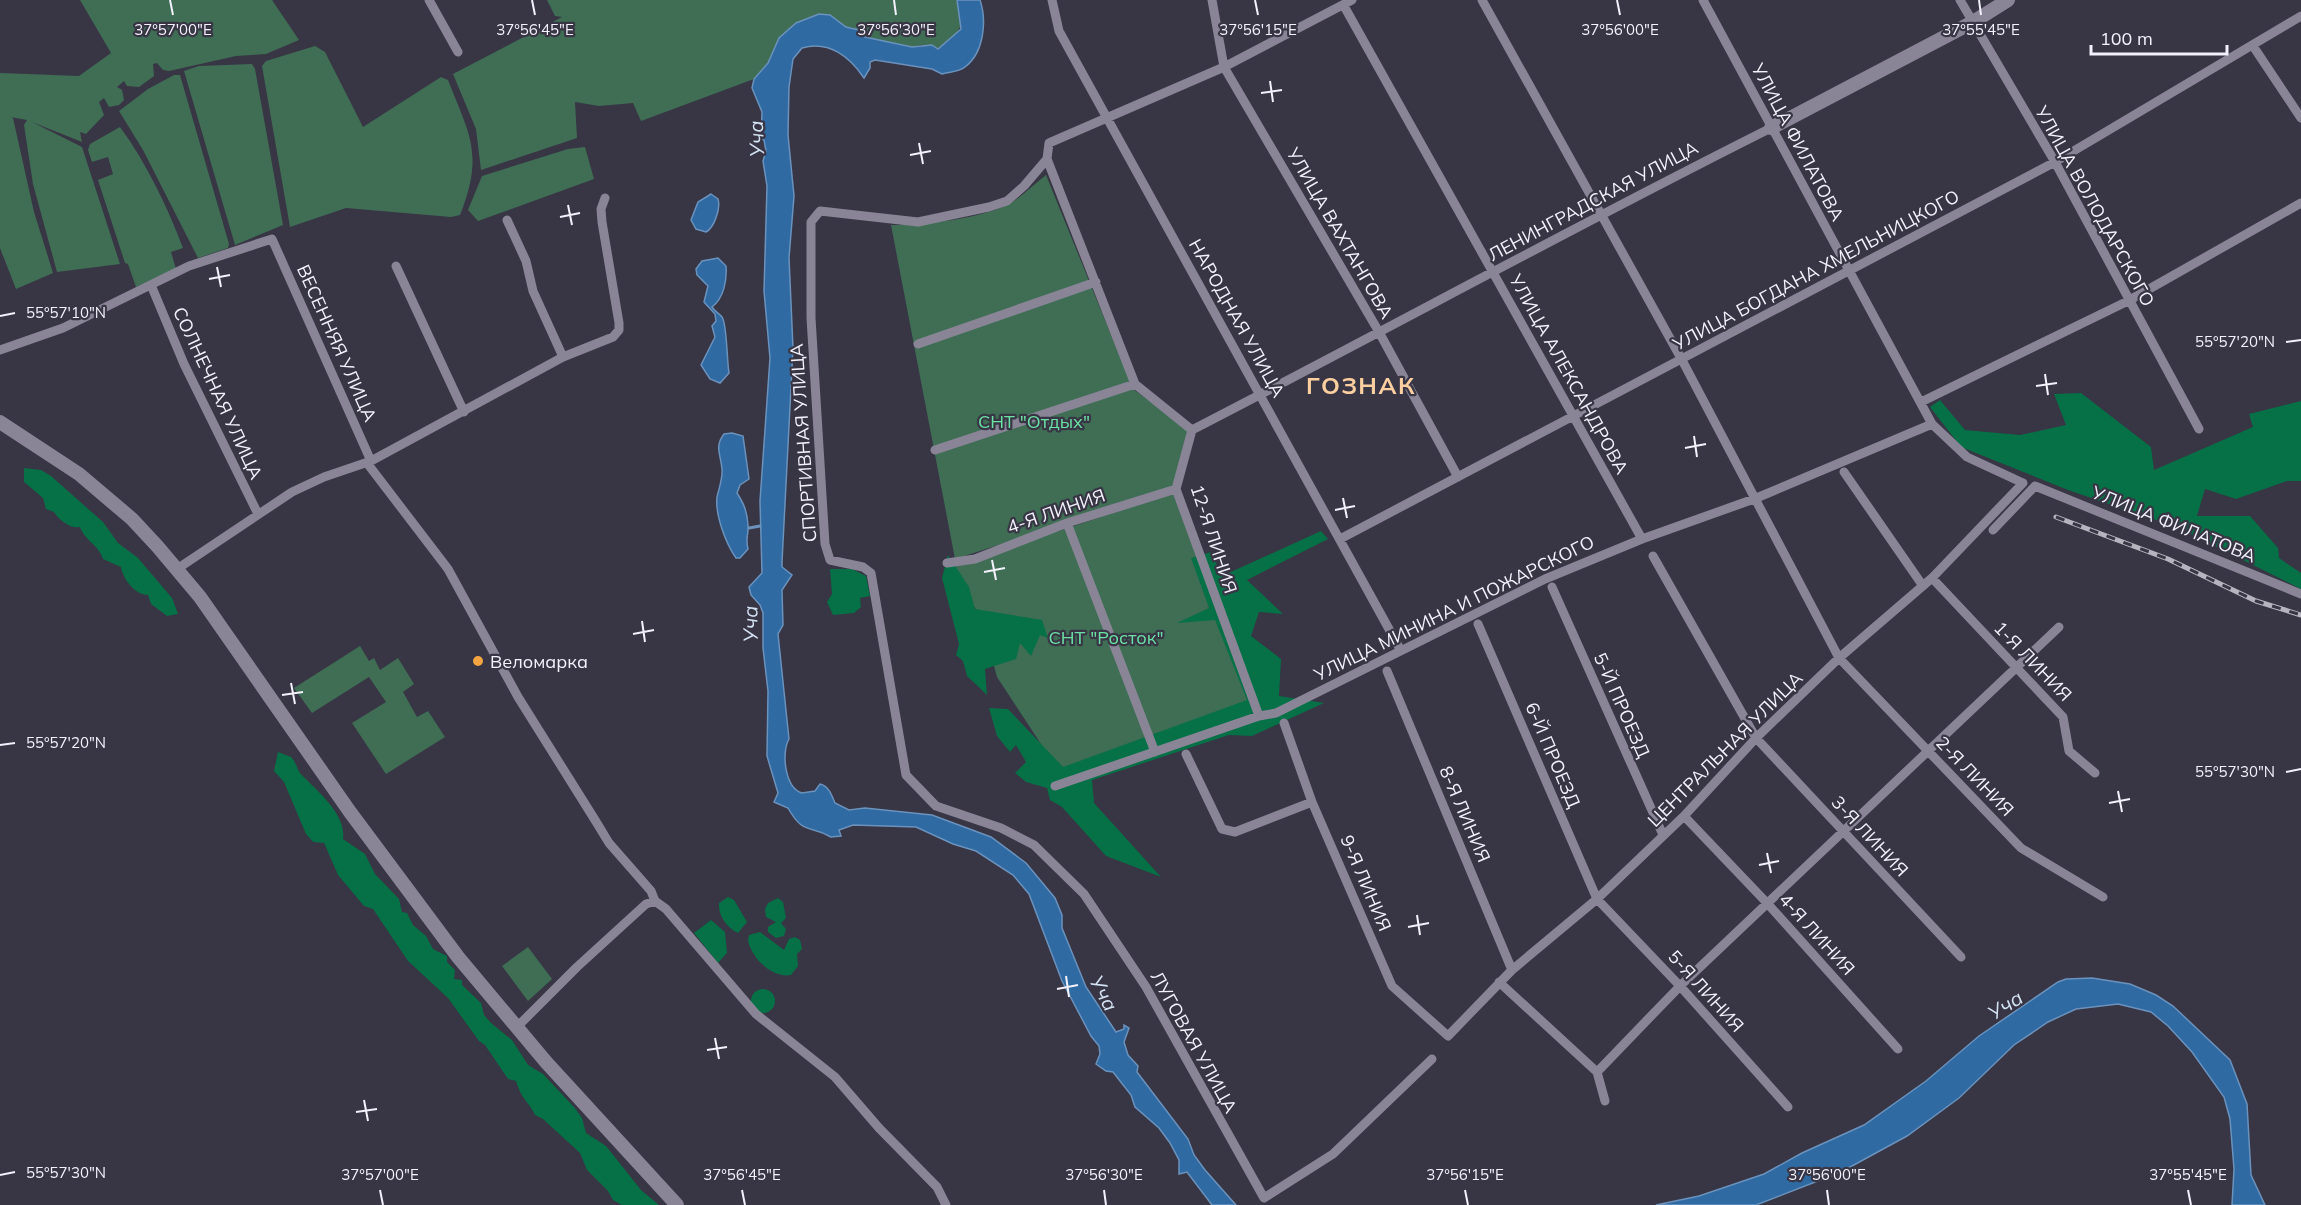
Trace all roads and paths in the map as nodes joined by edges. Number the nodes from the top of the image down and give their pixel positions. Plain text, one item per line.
1 (429, 0) edge
2 (1052, 0) edge
3 (1212, 0) edge
4 (1482, 0) edge
5 (1703, 0) edge
6 (1960, 0) edge
7 (2008, 0) edge
8 (1348, 3) edge
9 (2301, 16) edge
10 (1973, 22) junction
11 (2253, 46) junction
12 (458, 52) dead end
13 (1224, 67) junction
14 (1109, 117) junction
15 (2301, 118) edge
16 (1771, 128) junction
17 (1047, 159) junction
18 (2055, 162) junction
19 (605, 198) dead end
20 (2301, 203) edge
21 (1602, 215) junction
22 (507, 220) dead end
23 (396, 266) dead end
24 (1849, 270) junction
25 (1494, 273) junction
26 (1096, 282) junction
27 (151, 285) junction
28 (2128, 301) junction
29 (1379, 332) junction
30 (918, 344) dead end
31 (0, 350) edge
32 (563, 357) junction
33 (1682, 360) junction
34 (1135, 384) junction
35 (1260, 394) junction
36 (1921, 402) junction
37 (464, 412) junction
38 (1574, 415) junction
39 (0, 422) edge
40 (1932, 424) junction
41 (2199, 429) dead end
42 (1192, 430) junction
43 (935, 450) dead end
44 (369, 462) junction
45 (1844, 472) dead end
46 (1458, 477) junction
47 (2023, 483) joint
48 (1176, 489) junction
49 (1754, 500) junction
50 (258, 514) junction
51 (1067, 523) junction
52 (1993, 530) dead end
53 (1340, 539) junction
54 (1642, 539) junction
55 (1653, 556) dead end
56 (947, 563) dead end
57 (177, 569) junction
58 (1932, 578) junction
59 (1923, 586) junction
60 (1552, 587) dead end
61 (2301, 594) edge
62 (1478, 624) dead end
63 (2059, 627) dead end
64 (1400, 649) junction
65 (1839, 658) junction
66 (2015, 667) junction
67 (1387, 671) dead end
68 (1259, 716) junction
69 (1284, 723) dead end
70 (1755, 738) junction
71 (1926, 750) junction
72 (1155, 752) junction
73 (1186, 754) dead end
74 (2095, 773) dead end
75 (913, 784) joint
76 (1054, 786) dead end
77 (1312, 802) junction
78 (1684, 816) junction
79 (1842, 830) junction
80 (1663, 836) junction
81 (2103, 897) dead end
82 (1597, 899) junction
83 (655, 901) junction
84 (1767, 903) junction
85 (1961, 957) dead end
86 (1512, 970) junction
87 (1499, 982) junction
88 (1680, 986) junction
89 (516, 1028) junction
90 (1448, 1036) joint
91 (1898, 1049) dead end
92 (1432, 1059) dead end
93 (1597, 1072) junction
94 (1605, 1101) dead end
95 (1788, 1107) dead end
96 (946, 1203) edge
97 (677, 1205) edge

1 - 12 street
2 - 14 street, НАРОДНАЯ УЛИЦА
3 - 13 street, УЛИЦА ВАХТАНГОВА
4 - 21 street, 2-Я ЛИНИЯ
5 - 16 street, УЛИЦА ФИЛАТОВА
6 - 10 street, УЛИЦА ВОЛОДАРСКОГО
7 - 10 main road, ЛЕНИНГРАДСКАЯ УЛИЦА
8 - 13 street
8 - 25 street, УЛИЦА АЛЕКСАНДРОВА
9 - 11 street, УЛИЦА БОГДАНА ХМЕЛЬНИЦКОГО
10 - 16 main road, ЛЕНИНГРАДСКАЯ УЛИЦА
10 - 18 street, УЛИЦА ВОЛОДАРСКОГО
11 - 15 street
11 - 18 street, УЛИЦА БОГДАНА ХМЕЛЬНИЦКОГО
13 - 14 street
13 - 29 street, УЛИЦА ВАХТАНГОВА
14 - 17 street
14 - 35 street, НАРОДНАЯ УЛИЦА
16 - 21 street, ЛЕНИНГРАДСКАЯ УЛИЦА
16 - 24 street, УЛИЦА ФИЛАТОВА
17 - 26 street
17 - 75 street, СПОРТИВНАЯ УЛИЦА
18 - 24 street, УЛИЦА БОГДАНА ХМЕЛЬНИЦКОГО
18 - 28 street, УЛИЦА ВОЛОДАРСКОГО
19 - 32 street
20 - 28 street
21 - 25 street, ЛЕНИНГРАДСКАЯ УЛИЦА
21 - 33 street, 2-Я ЛИНИЯ
22 - 32 street
23 - 37 street
24 - 33 street, УЛИЦА БОГДАНА ХМЕЛЬНИЦКОГО
24 - 36 street, УЛИЦА ФИЛАТОВА
25 - 29 street, ЛЕНИНГРАДСКАЯ УЛИЦА
25 - 38 street, УЛИЦА АЛЕКСАНДРОВА
26 - 30 street
26 - 34 street
27 - 31 street
27 - 44 street, ВЕСЕННЯЯ УЛИЦА
27 - 50 street, СОЛНЕЧНАЯ УЛИЦА
28 - 36 street
28 - 41 street, УЛИЦА ВОЛОДАРСКОГО
29 - 35 street, ЛЕНИНГРАДСКАЯ УЛИЦА
29 - 46 street, УЛИЦА ВАХТАНГОВА
32 - 37 street
33 - 38 street, УЛИЦА БОГДАНА ХМЕЛЬНИЦКОГО
33 - 49 street, 2-Я ЛИНИЯ
34 - 42 street
34 - 43 street
35 - 42 street, ЛЕНИНГРАДСКАЯ УЛИЦА
35 - 53 street, НАРОДНАЯ УЛИЦА
36 - 40 street, УЛИЦА ФИЛАТОВА
37 - 44 street
38 - 46 street, УЛИЦА БОГДАНА ХМЕЛЬНИЦКОГО
38 - 54 street, УЛИЦА АЛЕКСАНДРОВА
39 - 57 main road
40 - 47 street, УЛИЦА ФИЛАТОВА
40 - 49 street, УЛИЦА МИНИНА И ПОЖАРСКОГО
42 - 48 street, 12-Я ЛИНИЯ
44 - 50 street
44 - 83 street, ВЕСЕННЯЯ УЛИЦА
45 - 59 street
46 - 53 street, УЛИЦА БОГДАНА ХМЕЛЬНИЦКОГО
47 - 58 street, ЦЕНТРАЛЬНАЯ УЛИЦА
48 - 51 street, 4-Я ЛИНИЯ
48 - 68 street, 12-Я ЛИНИЯ
49 - 54 street, УЛИЦА МИНИНА И ПОЖАРСКОГО
49 - 65 street, 2-Я ЛИНИЯ
50 - 57 street
51 - 56 street, 4-Я ЛИНИЯ
51 - 72 street
52 - 61 street, УЛИЦА ФИЛАТОВА
53 - 64 street, НАРОДНАЯ УЛИЦА
54 - 64 street, УЛИЦА МИНИНА И ПОЖАРСКОГО
55 - 70 street, 3-Я ЛИНИЯ
57 - 89 main road
58 - 59 street, ЦЕНТРАЛЬНАЯ УЛИЦА
58 - 66 street, 1-Я ЛИНИЯ
59 - 65 street, ЦЕНТРАЛЬНАЯ УЛИЦА
60 - 80 street, 5-Й ПРОЕЗД
62 - 82 street, 6-Й ПРОЕЗД
63 - 66 street
64 - 68 street, УЛИЦА МИНИНА И ПОЖАРСКОГО
65 - 70 street, ЦЕНТРАЛЬНАЯ УЛИЦА
65 - 71 street, 2-Я ЛИНИЯ
66 - 71 street
66 - 74 street, 1-Я ЛИНИЯ
67 - 86 street, 8-Я ЛИНИЯ
68 - 72 street, УЛИЦА МИНИНА И ПОЖАРСКОГО
69 - 77 street, 9-Я ЛИНИЯ
70 - 78 street, ЦЕНТРАЛЬНАЯ УЛИЦА
70 - 79 street, 3-Я ЛИНИЯ
71 - 79 street
71 - 81 street, 2-Я ЛИНИЯ
72 - 76 street, УЛИЦА МИНИНА И ПОЖАРСКОГО
73 - 77 street
75 - 92 street, ЛУГОВАЯ УЛИЦА
77 - 90 street, 9-Я ЛИНИЯ
78 - 80 street, ЦЕНТРАЛЬНАЯ УЛИЦА
78 - 84 street, 4-Я ЛИНИЯ
79 - 84 street
79 - 85 street, 3-Я ЛИНИЯ
80 - 82 street, ЦЕНТРАЛЬНАЯ УЛИЦА
82 - 86 street, ЦЕНТРАЛЬНАЯ УЛИЦА
82 - 88 street, 5-Я ЛИНИЯ
83 - 89 street
83 - 96 street, ВЕСЕННЯЯ УЛИЦА
84 - 88 street
84 - 91 street, 4-Я ЛИНИЯ
86 - 87 street, ЦЕНТРАЛЬНАЯ УЛИЦА
87 - 90 street, ЦЕНТРАЛЬНАЯ УЛИЦА
87 - 93 street
88 - 93 street
88 - 95 street, 5-Я ЛИНИЯ
89 - 97 main road
93 - 94 street

